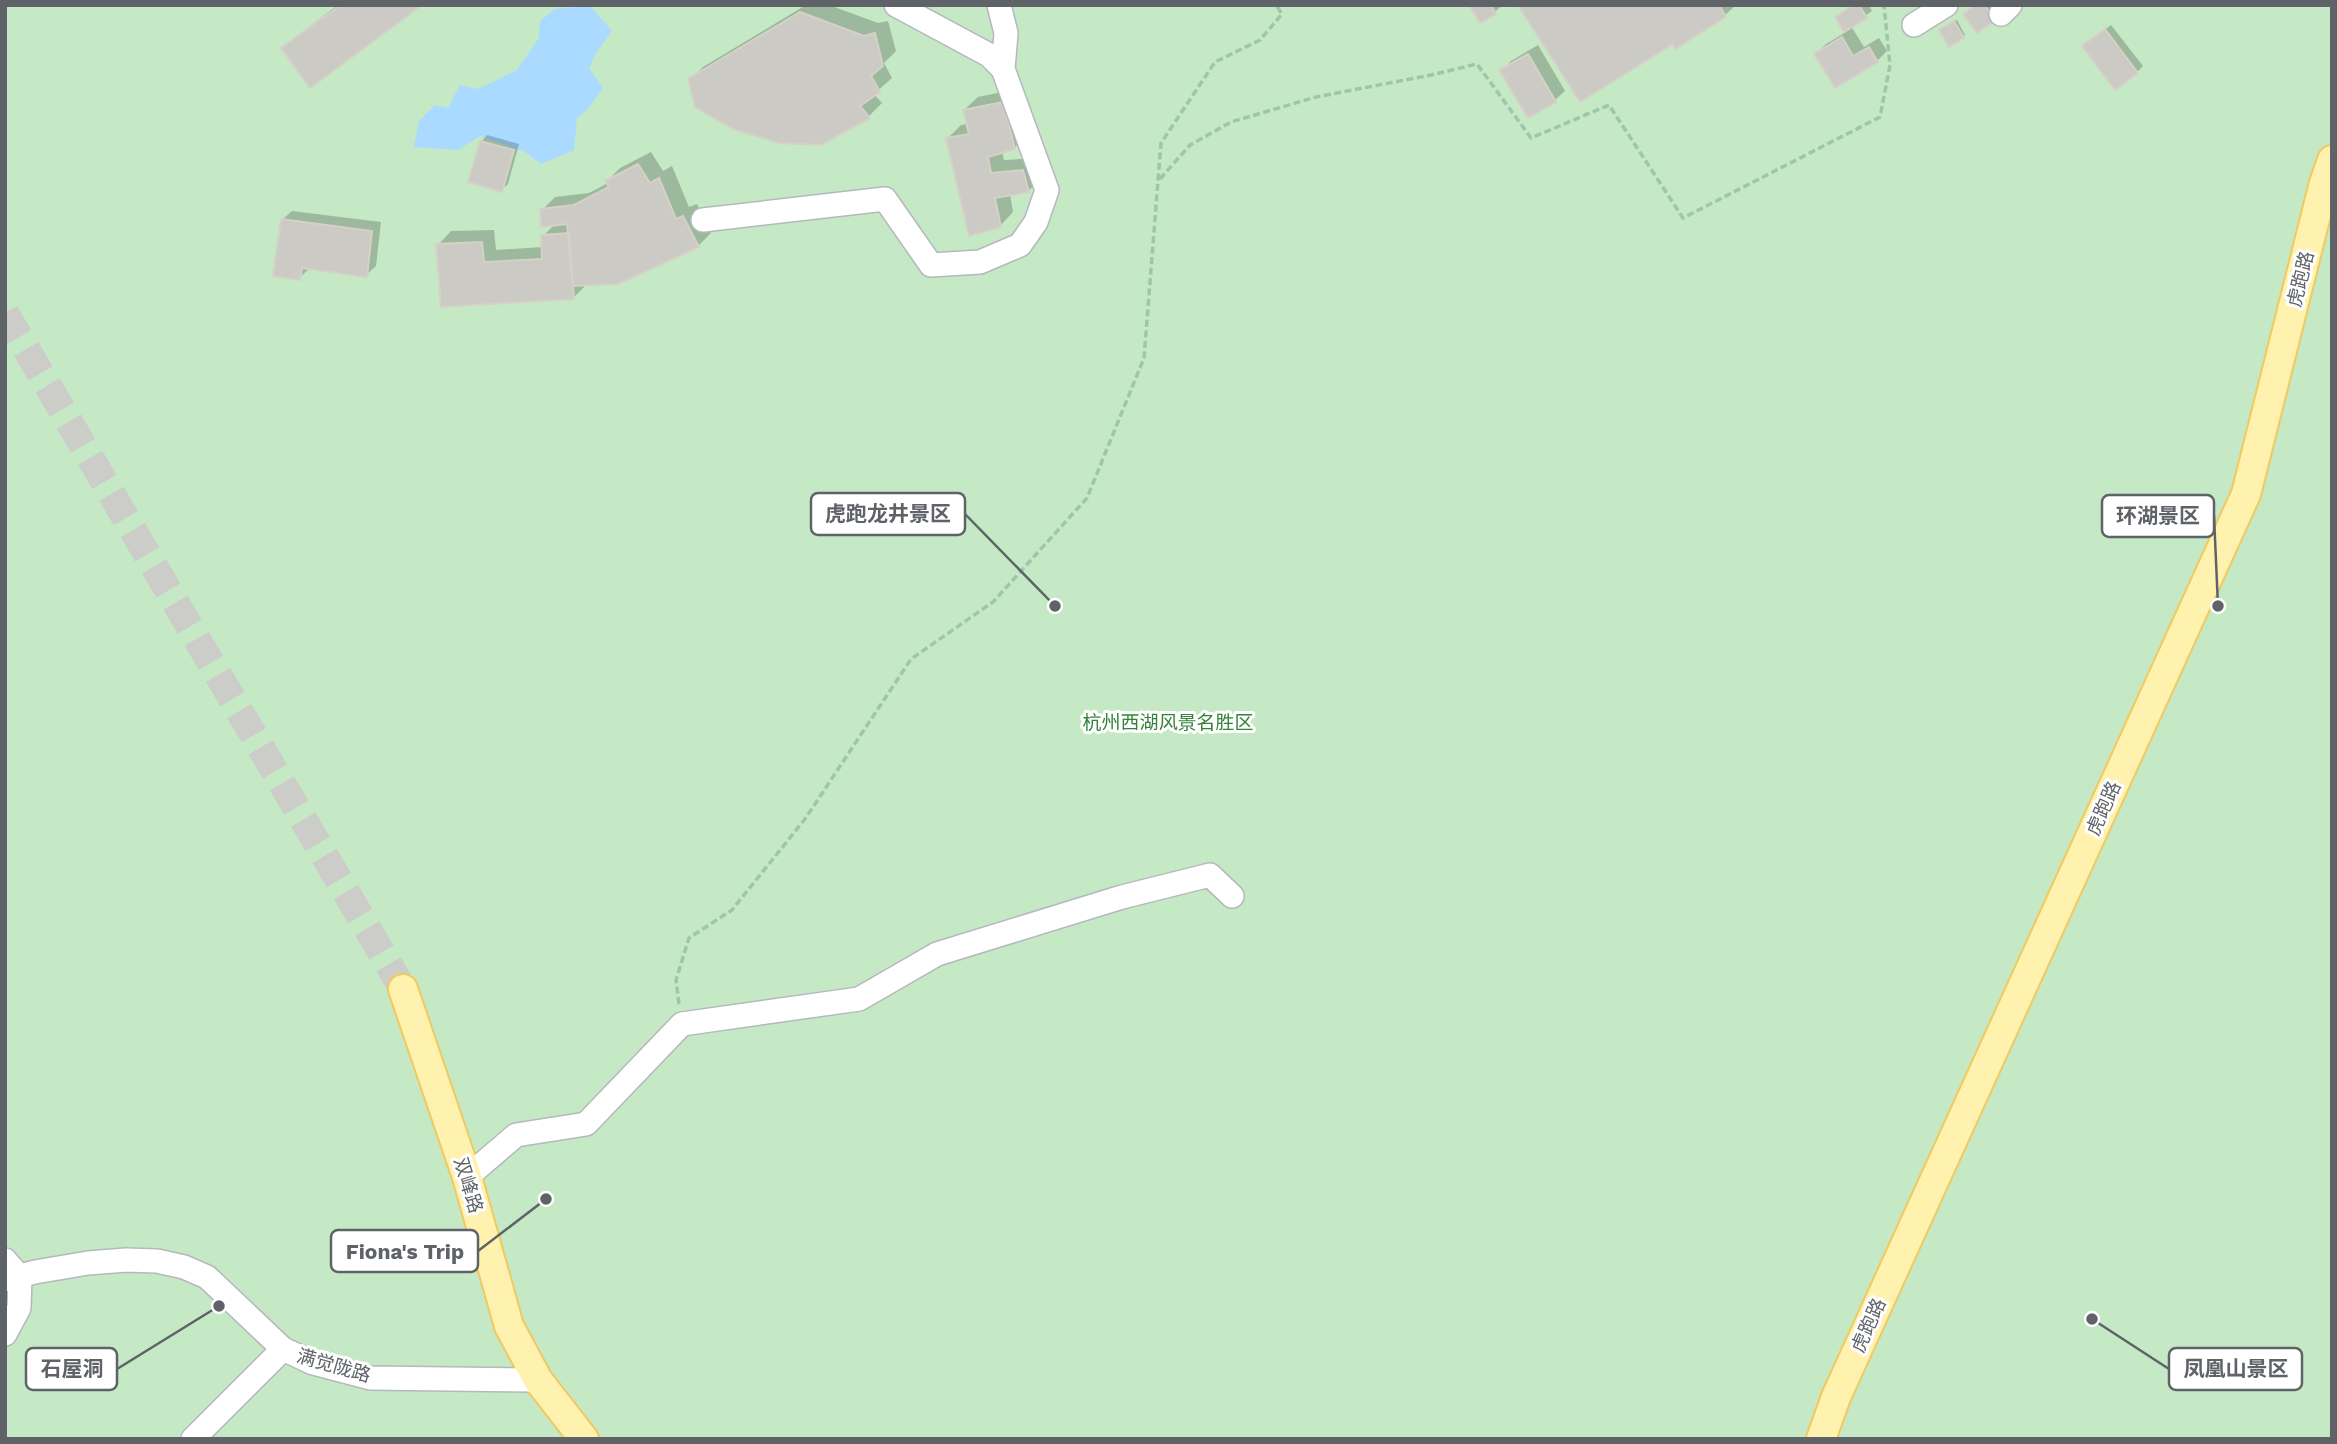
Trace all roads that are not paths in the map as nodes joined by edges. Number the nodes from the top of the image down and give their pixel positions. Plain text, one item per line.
1 (896, 5) edge
2 (999, 5) edge
3 (1946, 5) edge
4 (1914, 25) dead end
5 (1003, 69) junction
6 (2332, 160) edge
7 (703, 220) dead end
8 (1232, 896) dead end
9 (403, 989) tunnel mouth
10 (467, 1177) junction
11 (10, 1272) edge
12 (5, 1334) edge
13 (283, 1349) junction
14 (538, 1380) junction
15 (193, 1439) edge
16 (584, 1439) edge
17 (1821, 1439) edge

1 - 5 street
2 - 5 street
3 - 4 street
5 - 7 street
6 - 17 main road, 虎跑路
8 - 10 street
9 - 10 main road, 双峰路
10 - 14 main road, 双峰路
11 - 12 street
11 - 13 street, 满觉陇路
13 - 14 street, 满觉陇路
13 - 15 street
14 - 16 main road

